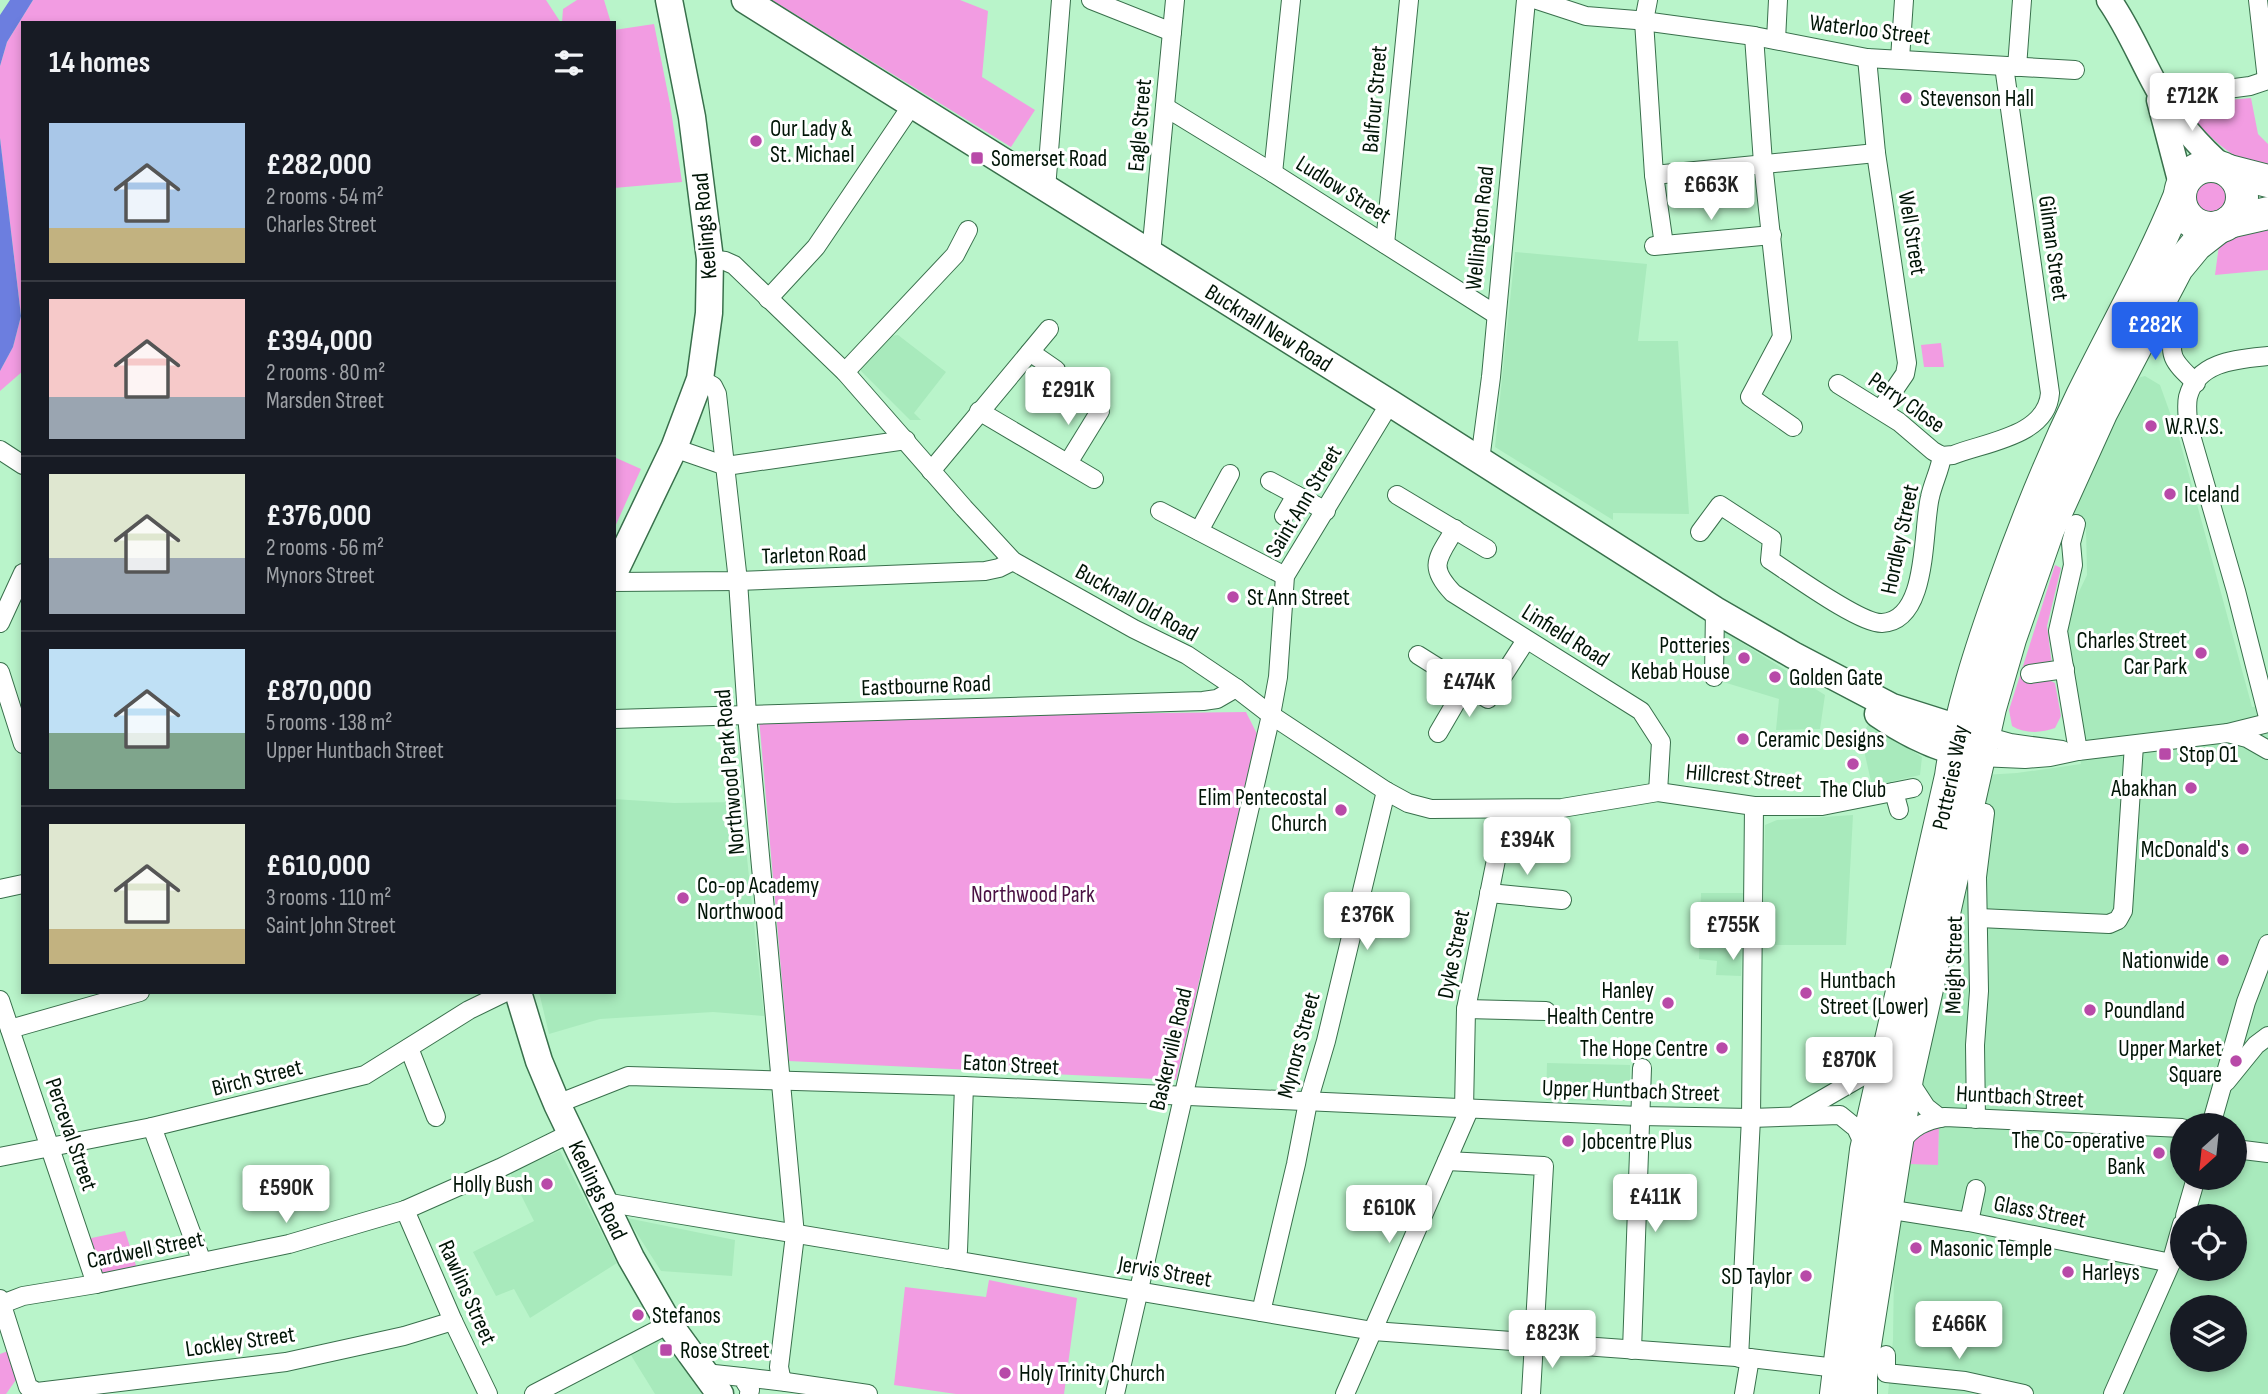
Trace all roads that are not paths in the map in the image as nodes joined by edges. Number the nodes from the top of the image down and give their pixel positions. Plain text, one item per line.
1 (669, 0) edge
2 (745, 0) edge
3 (1061, 0) edge
4 (1091, 0) edge
5 (1175, 0) edge
6 (1291, 0) edge
7 (1409, 0) edge
8 (1525, 0) edge
9 (1537, 0) edge
10 (1648, 0) edge
11 (1778, 0) edge
12 (1904, 0) edge
13 (2022, 0) edge
14 (2258, 0) edge
15 (2118, 3) edge
16 (1644, 21) junction
17 (1171, 32) junction
18 (1754, 36) junction
19 (1776, 40) junction
20 (1867, 58) junction
21 (1900, 60) junction
22 (2011, 67) junction
23 (2075, 70) dead end
24 (2267, 80) edge
25 (2157, 89) junction
26 (2197, 93) dead end
27 (912, 105) junction
28 (1165, 107) junction
29 (1876, 153) junction
30 (1763, 163) junction
31 (2227, 170) junction
32 (1273, 173) junction
33 (1654, 175) junction
34 (2268, 181) edge
35 (1045, 189) junction
36 (2181, 191) junction
37 (2268, 213) edge
38 (2224, 225) junction
39 (1772, 235) junction
40 (969, 240) dead end
41 (1385, 244) junction
42 (1151, 254) junction
43 (710, 259) junction
44 (768, 299) junction
45 (1495, 314) junction
46 (2178, 328) dead end
47 (1049, 329) dead end
48 (1030, 352) junction
49 (2268, 356) edge
50 (1056, 370) dead end
51 (845, 372) junction
52 (701, 379) junction
53 (2196, 383) junction
54 (1838, 384) dead end
55 (1390, 403) junction
56 (1881, 409) junction
57 (979, 411) junction
58 (1100, 411) dead end
59 (1793, 427) dead end
60 (2028, 428) joint
61 (906, 440) junction
62 (674, 448) junction
63 (0, 450) edge
64 (1942, 456) junction
65 (1480, 460) junction
66 (1068, 463) junction
67 (21, 464) edge
68 (726, 466) junction
69 (931, 471) junction
70 (1230, 474) dead end
71 (1094, 479) dead end
72 (1270, 481) dead end
73 (1296, 495) junction
74 (1397, 495) dead end
75 (1160, 511) dead end
76 (1326, 511) junction
77 (1284, 516) dead end
78 (2076, 524) dead end
79 (1455, 529) junction
80 (1199, 531) junction
81 (1700, 532) dead end
82 (1487, 549) dead end
83 (1013, 561) junction
84 (1285, 576) junction
85 (21, 577) edge
86 (625, 577) edge
87 (738, 581) junction
88 (1715, 610) junction
89 (0, 624) edge
90 (1526, 639) junction
91 (1418, 655) dead end
92 (2065, 669) junction
93 (0, 672) edge
94 (2030, 674) dead end
95 (1714, 677) dead end
96 (1466, 685) junction
97 (1236, 688) junction
98 (747, 715) junction
99 (1271, 715) junction
100 (2268, 717) edge
101 (616, 719) edge
102 (2268, 723) edge
103 (1438, 733) dead end
104 (2228, 733) junction
105 (21, 738) edge
106 (1969, 743) junction
107 (2134, 745) junction
108 (2268, 750) edge
109 (2075, 752) junction
110 (1913, 788) dead end
111 (1386, 790) junction
112 (1658, 792) junction
113 (1632, 795) joint
114 (1754, 806) junction
115 (1506, 810) junction
116 (1984, 813) dead end
117 (21, 884) edge
118 (0, 889) edge
119 (1489, 893) junction
120 (1562, 900) dead end
121 (1979, 918) junction
122 (2268, 944) edge
123 (125, 994) edge
124 (502, 994) edge
125 (519, 994) edge
126 (90, 999) edge
127 (0, 1000) edge
128 (1466, 1009) junction
129 (1546, 1011) dead end
130 (10, 1028) junction
131 (2268, 1035) edge
132 (408, 1048) junction
133 (1888, 1051) junction
134 (1642, 1068) dead end
135 (1907, 1078) junction
136 (782, 1081) junction
137 (964, 1086) junction
138 (2219, 1090) junction
139 (1184, 1096) junction
140 (1308, 1102) junction
141 (556, 1104) junction
142 (1466, 1110) junction
143 (2215, 1113) edge
144 (1639, 1116) junction
145 (436, 1117) dead end
146 (1791, 1117) junction
147 (1751, 1118) junction
148 (1940, 1118) junction
149 (1976, 1119) junction
150 (2170, 1127) edge
151 (152, 1128) junction
152 (570, 1133) junction
153 (51, 1146) junction
154 (1881, 1150) junction
155 (2247, 1150) edge
156 (2268, 1153) edge
157 (0, 1157) edge
158 (1447, 1161) junction
159 (1976, 1189) dead end
160 (405, 1210) junction
161 (631, 1211) junction
162 (1899, 1211) dead end
163 (1969, 1222) junction
164 (795, 1235) junction
165 (951, 1258) junction
166 (202, 1262) junction
167 (2170, 1263) edge
168 (2170, 1265) edge
169 (96, 1284) junction
170 (1138, 1293) junction
171 (1, 1301) edge
172 (1261, 1312) junction
173 (453, 1321) junction
174 (669, 1324) junction
175 (1373, 1331) junction
176 (1535, 1344) junction
177 (1632, 1350) junction
178 (1886, 1355) dead end
179 (1745, 1358) junction
180 (1816, 1368) edge
181 (784, 1379) junction
182 (712, 1384) edge
183 (745, 1386) edge
184 (488, 1394) edge
185 (534, 1394) edge
186 (868, 1394) edge
187 (1115, 1394) edge
188 (1345, 1394) edge
189 (1531, 1394) edge
190 (1744, 1394) edge
191 (1861, 1394) edge
192 (2024, 1394) edge
193 (2113, 1394) edge

1 - 43 main road, Keelings Road
2 - 27 main road, Bucknall New Road
3 - 35 street
4 - 17 street
5 - 17 street, Eagle Street
6 - 32 street
7 - 41 street, Balfour Street
8 - 45 street, Wellington Road
9 - 16 street, Waterloo Street
10 - 16 street
11 - 19 street
12 - 21 street
13 - 22 street, Gilman Street
14 - 24 street
15 - 25 street
16 - 18 street, Waterloo Street
16 - 33 street
17 - 28 street, Eagle Street
18 - 19 street, Waterloo Street
18 - 30 street
19 - 20 street, Waterloo Street
20 - 21 street, Waterloo Street
20 - 29 street, Well Street
21 - 22 street, Waterloo Street
22 - 23 street, Waterloo Street
22 - 60 street, Gilman Street
24 - 26 street
25 - 31 street
25 - 36 street
27 - 35 main road, Bucknall New Road
27 - 44 street
28 - 32 street, Ludlow Street
28 - 42 street, Eagle Street
29 - 30 street
29 - 56 street, Well Street
30 - 33 street
30 - 39 street
31 - 34 highway
31 - 36 highway
31 - 38 highway
32 - 41 street, Ludlow Street
33 - 39 street
35 - 42 main road, Bucknall New Road
36 - 38 highway
36 - 106 highway, Potteries Way
37 - 38 highway, Potteries Way
38 - 106 highway, Potteries Way
39 - 59 street
40 - 51 street
41 - 45 street, Ludlow Street
42 - 55 main road, Bucknall New Road
43 - 44 street, Bucknall Old Road
43 - 52 main road, Keelings Road
44 - 51 street, Bucknall Old Road
45 - 65 street, Wellington Road
46 - 53 street
47 - 48 street
48 - 50 street
48 - 57 street
49 - 53 street
51 - 61 street, Bucknall Old Road
52 - 62 main road, Keelings Road
52 - 68 street, Northwood Park Road
53 - 100 street
54 - 56 street, Perry Close
55 - 65 main road, Bucknall New Road
55 - 76 street, Saint Ann Street
56 - 64 street, Perry Close
57 - 66 street
57 - 69 street
58 - 66 street
60 - 64 street, Perry Close
61 - 68 street
61 - 69 street, Bucknall Old Road
62 - 68 street
62 - 86 main road, Keelings Road
63 - 67 street
64 - 81 street, Hordley Street
65 - 88 main road, Bucknall New Road
66 - 71 street
68 - 87 street, Northwood Park Road
69 - 83 street, Bucknall Old Road
70 - 80 street
72 - 73 street
73 - 76 street
73 - 77 street
74 - 79 street
75 - 80 street
76 - 84 street, Saint Ann Street
78 - 92 street
79 - 82 street
79 - 90 street, Linfield Road
80 - 84 street
83 - 87 street, Tarleton Road
83 - 97 street, Bucknall Old Road
84 - 99 street, Saint Ann Street
85 - 89 street
86 - 87 street, Tarleton Road
87 - 98 street, Northwood Park Road
88 - 95 street
88 - 106 main road, Bucknall New Road
90 - 96 street
90 - 112 street, Linfield Road
91 - 96 street
92 - 94 street
92 - 109 street
93 - 105 street
96 - 103 street
97 - 98 street, Eastbourne Road
97 - 99 street, Bucknall Old Road
98 - 101 street, Eastbourne Road
98 - 136 street, Northwood Park Road
99 - 111 street, Bucknall Old Road
99 - 139 street, Baskerville Road
102 - 104 street
104 - 107 street
104 - 108 street
106 - 109 street
106 - 133 highway, Potteries Way
106 - 135 highway, Potteries Way
107 - 109 street
107 - 121 street
110 - 114 street, Hillcrest Street
111 - 115 street, Bucknall Old Road
111 - 140 street, Mynors Street
112 - 113 street, Hillcrest Street
112 - 114 street, Hillcrest Street
113 - 115 street, Bucknall Old Road
114 - 147 street
115 - 119 street, Dyke Street
116 - 121 street, Meigh Street
117 - 118 street
119 - 120 street
119 - 128 street, Dyke Street
121 - 149 street, Meigh Street
122 - 138 street
123 - 126 street
124 - 132 street, Birch Street
125 - 141 main road, Keelings Road
126 - 130 street
127 - 130 street, Perceval Street
128 - 129 street
128 - 142 street, Dyke Street
130 - 153 street, Perceval Street
131 - 138 street
132 - 145 street
132 - 151 street, Birch Street
133 - 146 street, Upper Huntbach Street
133 - 154 highway, Potteries Way
134 - 144 street
135 - 148 street, Huntbach Street
135 - 154 highway, Potteries Way
136 - 137 street, Eaton Street
136 - 141 street, Eaton Street
136 - 164 street, Northwood Park Road
137 - 139 street, Eaton Street
137 - 165 street
138 - 143 street
139 - 140 street, Eaton Street
139 - 170 street, Baskerville Road
140 - 142 street, Eaton Street
140 - 172 street, Mynors Street
141 - 152 main road, Keelings Road
142 - 144 street, Upper Huntbach Street
142 - 158 street
144 - 147 street, Upper Huntbach Street
144 - 177 street
146 - 147 street, Upper Huntbach Street
146 - 154 street, Upper Huntbach Street
147 - 179 street
148 - 149 street, Huntbach Street
148 - 154 street, Huntbach Street
149 - 150 street, Huntbach Street
151 - 153 street, Birch Street
151 - 166 street
152 - 160 street, Cardwell Street
152 - 161 main road, Keelings Road
153 - 157 street, Birch Street
153 - 169 street, Perceval Street
154 - 180 highway, Potteries Way
154 - 191 highway, Potteries Way
155 - 156 street
158 - 175 street
158 - 176 street
159 - 163 street
160 - 166 street, Cardwell Street
160 - 173 street, Rawlins Street
161 - 164 street, Jervis Street
161 - 174 main road, Keelings Road
162 - 163 street, Glass Street
163 - 167 street, Glass Street
164 - 165 street, Jervis Street
164 - 181 street, Northwood Park Road
165 - 170 street, Jervis Street
166 - 169 street, Cardwell Street
168 - 193 street
169 - 171 street, Cardwell Street
170 - 172 street, Jervis Street
170 - 187 street, Baskerville Road
171 - 173 street, Lockley Street
172 - 175 street, Jervis Street
173 - 184 street, Rawlins Street
174 - 182 main road, Keelings Road
174 - 185 street
175 - 176 street, Jervis Street
175 - 188 street
176 - 177 street, Jervis Street
176 - 189 street
177 - 179 street, Jervis Street
178 - 192 street
179 - 180 street, Jervis Street
179 - 190 street
181 - 183 street, Keelings Road
181 - 186 street, Keelings Road
182 - 183 street, Keelings Road

